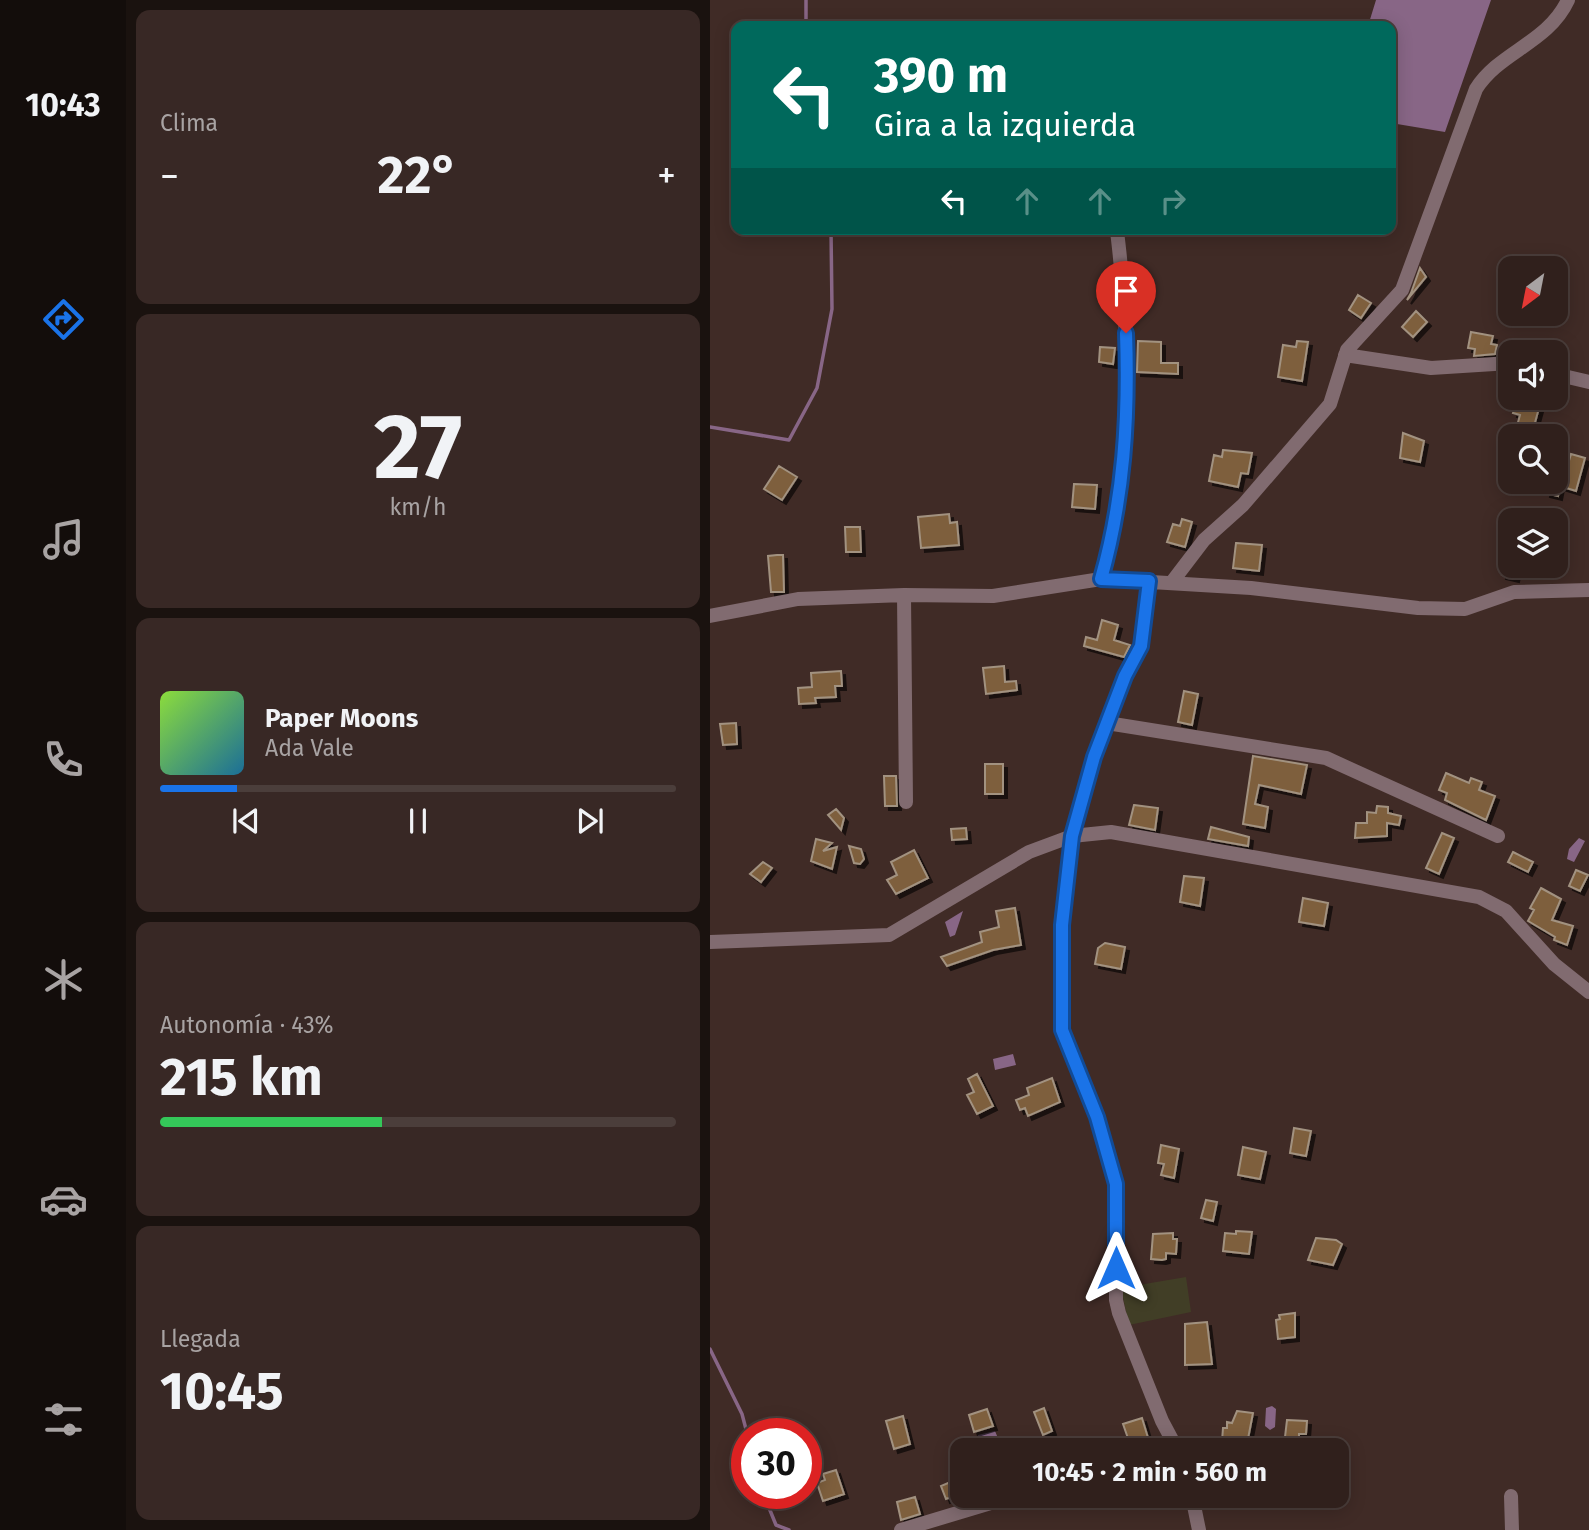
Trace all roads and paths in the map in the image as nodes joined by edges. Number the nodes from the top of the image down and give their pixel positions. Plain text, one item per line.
1 (1568, 0) edge
2 (1117, 235) edge
3 (1345, 355) junction
4 (1498, 364) edge
5 (1568, 377) edge
6 (1588, 382) edge
7 (1101, 579) junction
8 (1149, 581) junction
9 (1172, 582) junction
10 (1588, 590) edge
11 (904, 595) junction
12 (710, 616) edge
13 (1107, 723) junction
14 (906, 802) dead end
15 (1072, 836) junction
16 (1498, 836) dead end
17 (710, 942) edge
18 (1588, 992) edge
19 (1172, 1438) edge
20 (1511, 1496) dead end
21 (974, 1508) edge
22 (1194, 1508) edge
23 (901, 1530) edge
24 (1199, 1530) edge
25 (1512, 1530) edge

1 - 3 street
2 - 7 street
3 - 4 street
3 - 9 street
5 - 6 street
7 - 8 street
7 - 11 street
8 - 9 street
8 - 13 street
9 - 10 street
11 - 12 street
11 - 14 street
13 - 15 street
13 - 16 street
15 - 17 street
15 - 18 street
15 - 19 street
20 - 25 street
21 - 23 street
22 - 24 street

